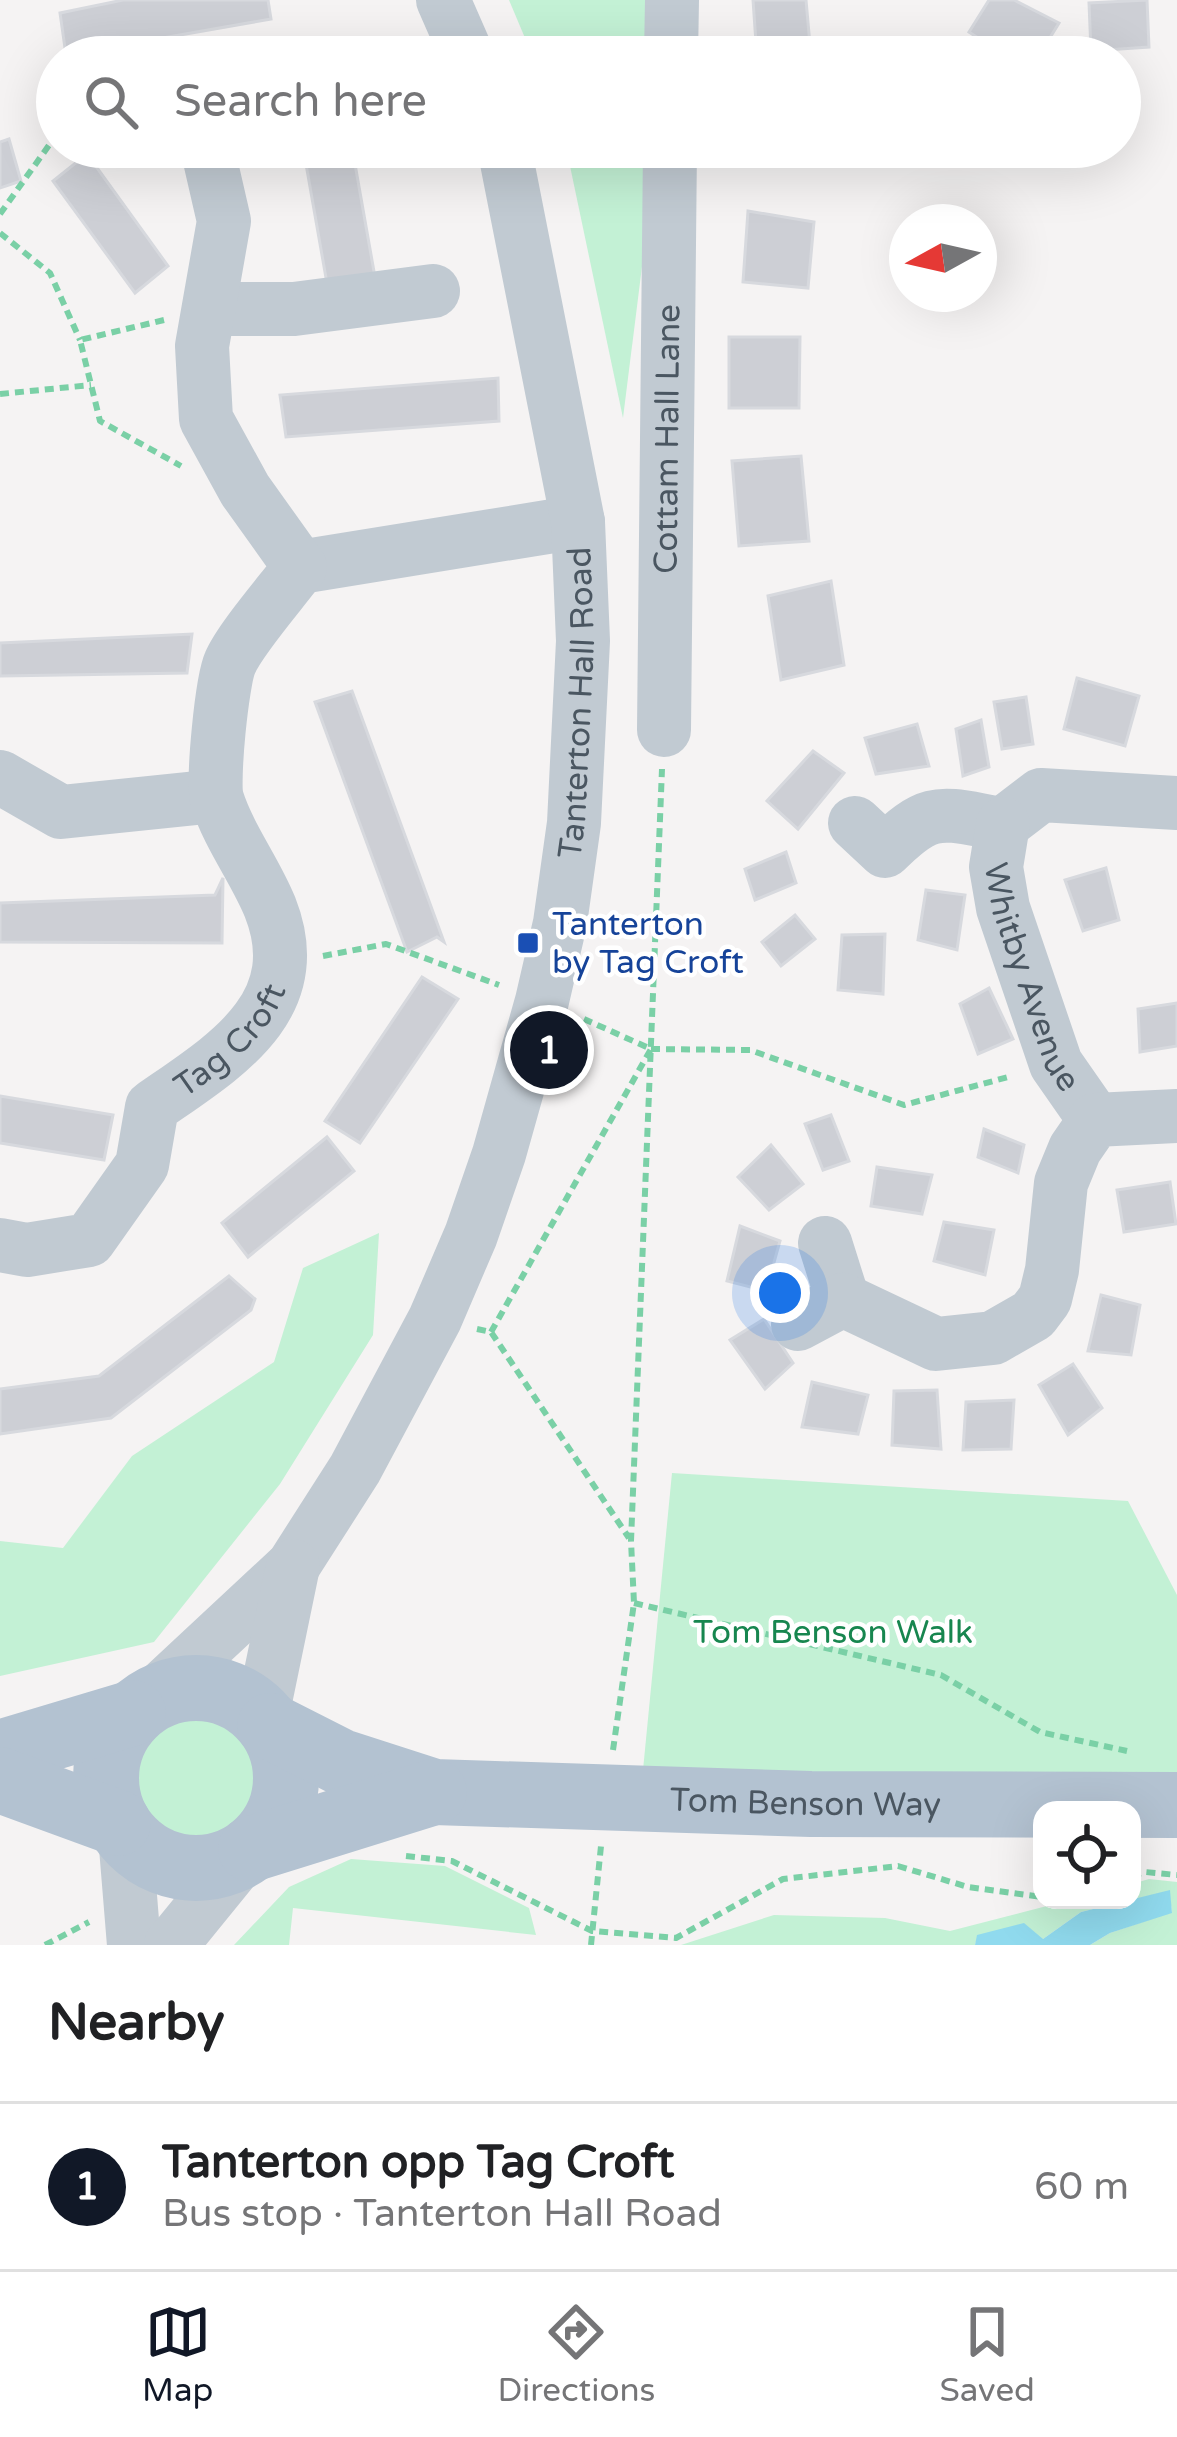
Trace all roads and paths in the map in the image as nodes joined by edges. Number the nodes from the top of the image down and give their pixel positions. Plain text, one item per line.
1 (443, 0) edge
2 (672, 0) edge
3 (458, 36) edge
4 (671, 36) edge
5 (36, 163) edge
6 (212, 168) edge
7 (508, 168) edge
8 (670, 168) edge
9 (0, 214) edge
10 (0, 233) edge
11 (433, 291) dead end
12 (208, 309) junction
13 (80, 340) junction
14 (91, 385) junction
15 (0, 394) edge
16 (227, 458) junction
17 (578, 522) junction
18 (300, 567) junction
19 (664, 730) joint
20 (0, 777) edge
21 (216, 796) junction
22 (1177, 803) edge
23 (1003, 824) junction
24 (870, 856) dead end
25 (651, 1049) junction
26 (1056, 1064) junction
27 (1177, 1116) edge
28 (1095, 1120) junction
29 (825, 1243) dead end
30 (0, 1244) edge
31 (435, 1319) junction
32 (631, 1541) junction
33 (293, 1566) junction
34 (634, 1603) junction
35 (140, 1707) junction
36 (266, 1721) junction
37 (1131, 1752) dead end
38 (0, 1754) edge
39 (0, 1780) edge
40 (434, 1792) junction
41 (606, 1798) junction
42 (1177, 1805) edge
43 (121, 1829) junction
44 (248, 1852) junction
45 (406, 1856) dead end
46 (1141, 1873) edge
47 (1177, 1874) edge
48 (1033, 1896) edge
49 (86, 1905) dead end
50 (592, 1931) junction
51 (110, 1933) edge
52 (44, 1945) edge
53 (85, 1945) edge
54 (171, 1945) edge
55 (591, 1945) edge

1 - 3 street
2 - 4 street
5 - 9 path
6 - 12 street
7 - 17 street, Tanterton Hall Road
8 - 19 street, Cottam Hall Lane
10 - 13 path
11 - 12 street
12 - 13 path
12 - 16 street
13 - 14 path
14 - 15 path
14 - 16 path
16 - 18 street
17 - 18 street
17 - 31 street, Tanterton Hall Road
18 - 21 street, Tag Croft
19 - 25 path
20 - 21 street
21 - 30 street, Tag Croft
22 - 23 street, Whitby Avenue
23 - 24 street, Whitby Avenue
23 - 26 street, Whitby Avenue
25 - 26 path
25 - 32 path
26 - 28 street, Whitby Avenue
27 - 28 street, Whitby Avenue
28 - 29 street, Whitby Avenue
31 - 32 path
31 - 33 street, Tanterton Hall Road
32 - 34 path
33 - 35 street, Tanterton Hall Road
33 - 36 street, Tanterton Hall Road
34 - 37 path
34 - 41 path
35 - 36 main road
35 - 38 main road
35 - 43 main road
36 - 40 main road, Tom Benson Way
36 - 44 main road
39 - 43 main road
40 - 41 main road, Tom Benson Way
40 - 44 main road, Tom Benson Way
41 - 42 main road, Tom Benson Way
41 - 50 path
43 - 44 main road
43 - 51 street
44 - 54 street
45 - 50 path
46 - 47 path
48 - 50 path
49 - 51 path
50 - 55 path
51 - 52 path
51 - 53 path

